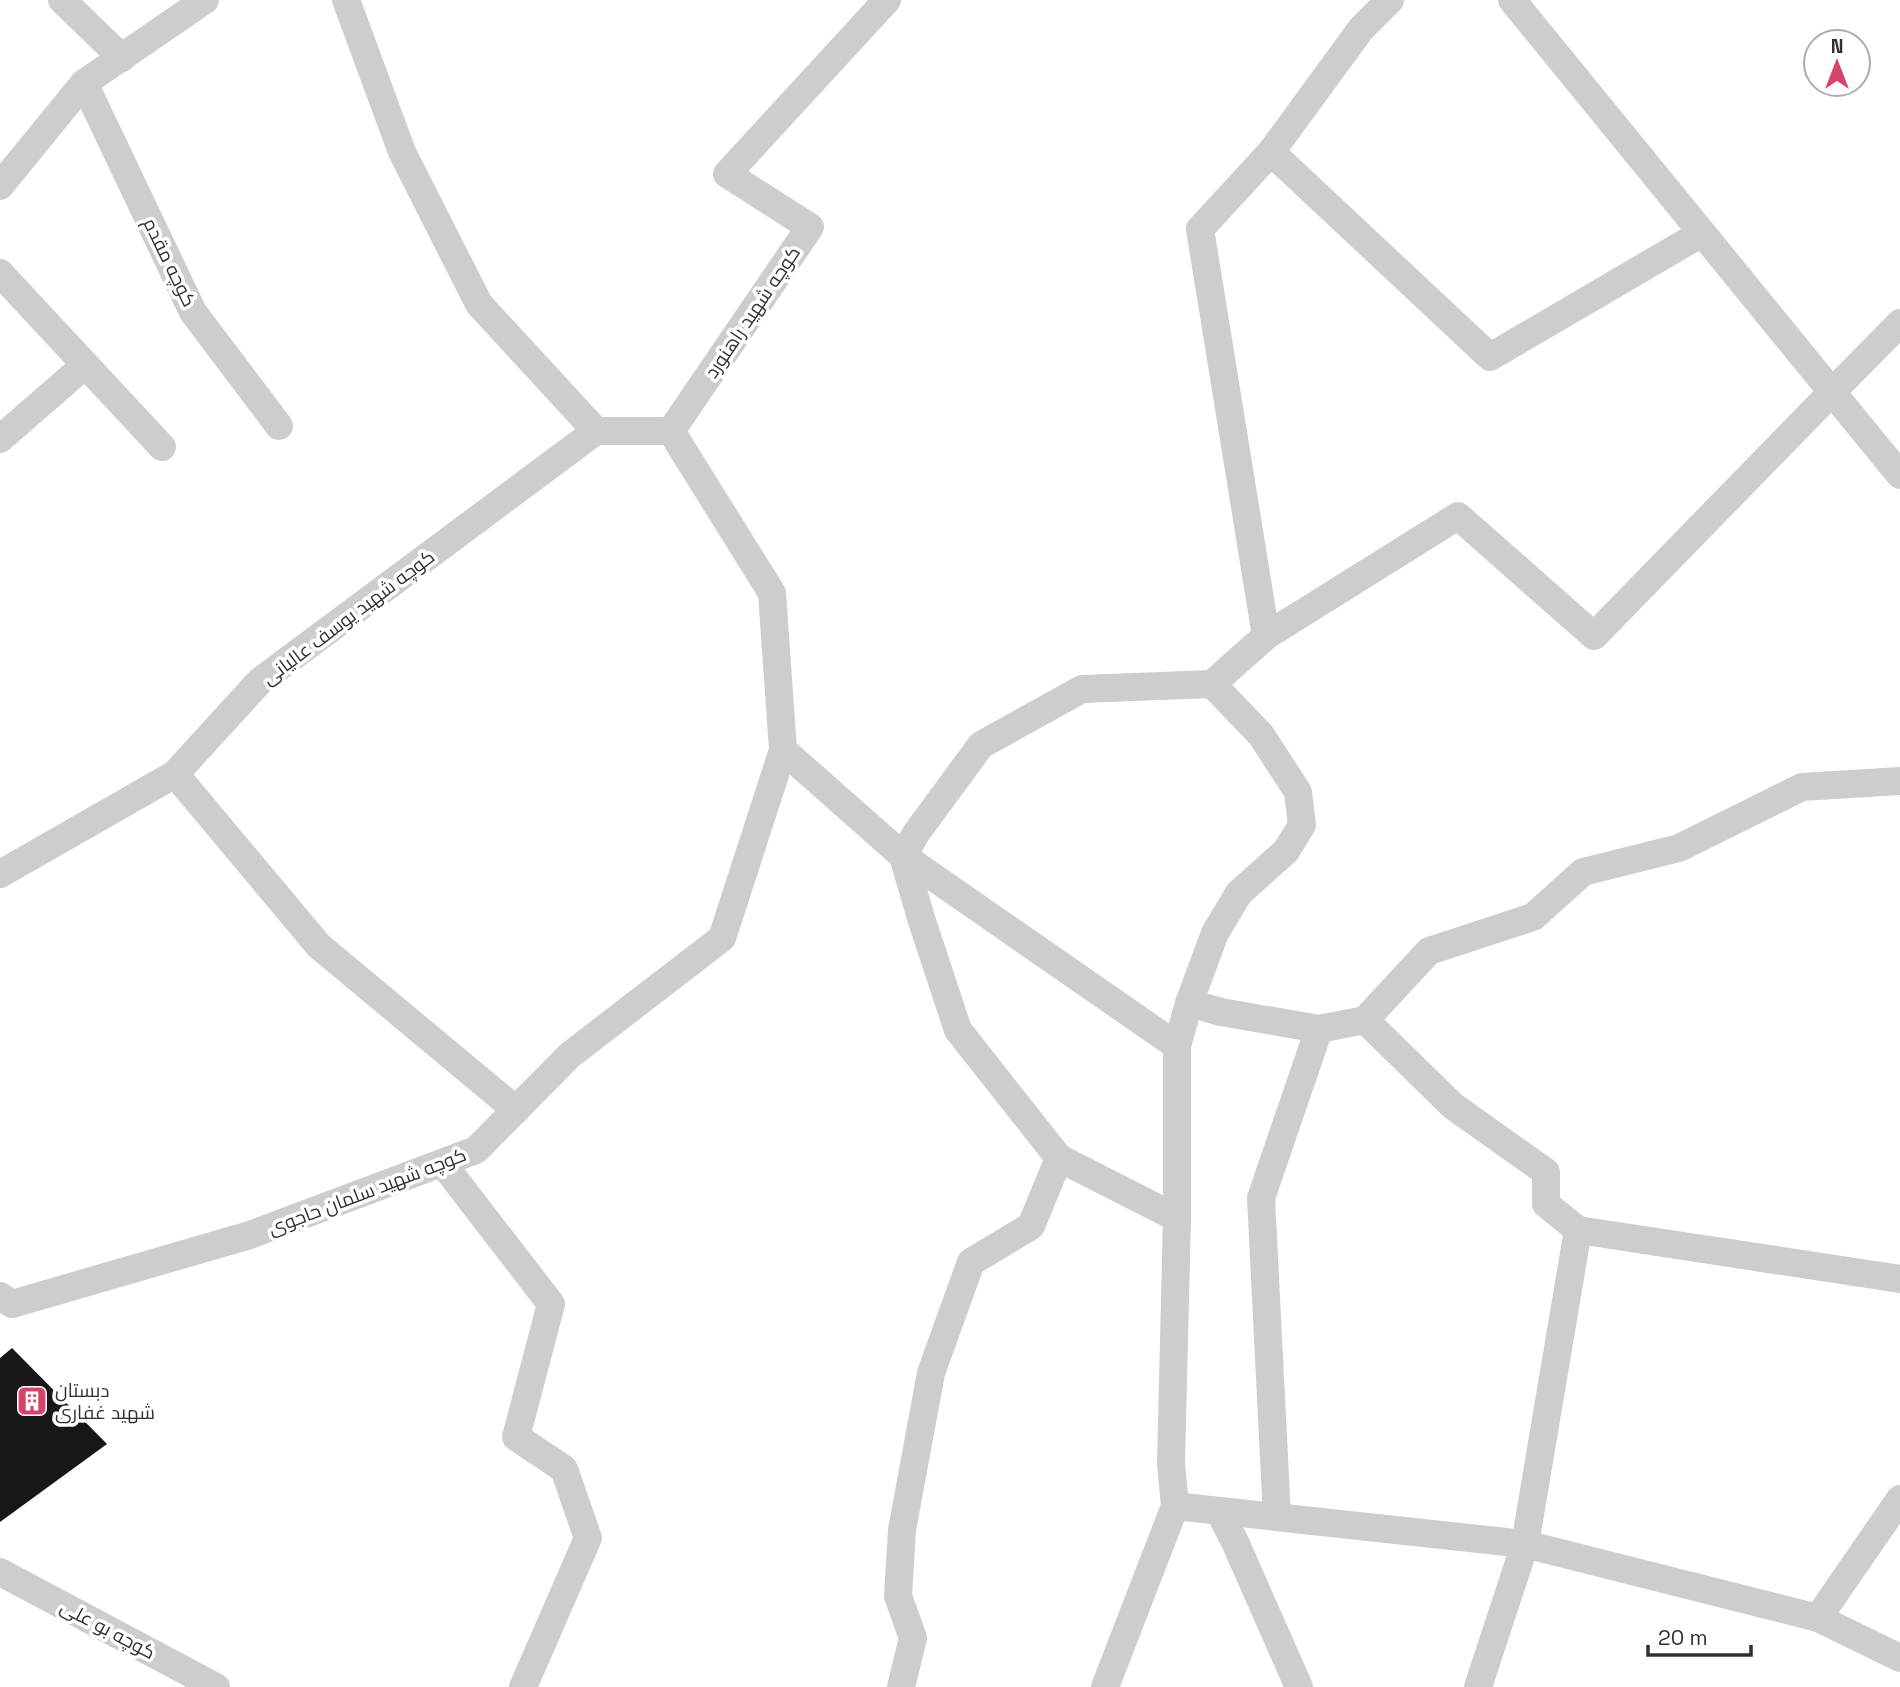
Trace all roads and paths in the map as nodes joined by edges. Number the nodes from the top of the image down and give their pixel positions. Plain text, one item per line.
1 (62, 0) edge
2 (205, 0) edge
3 (346, 0) edge
4 (887, 0) edge
5 (1391, 0) edge
6 (1512, 0) edge
7 (122, 58) junction
8 (84, 83) junction
9 (1271, 152) junction
10 (0, 186) edge
11 (1702, 233) junction
12 (0, 274) edge
13 (1900, 323) edge
14 (85, 365) junction
15 (1832, 391) junction
16 (279, 426) dead end
17 (596, 431) junction
18 (671, 431) junction
19 (0, 439) edge
20 (162, 447) dead end
21 (1900, 475) edge
22 (1266, 636) junction
23 (1213, 684) junction
24 (783, 750) junction
25 (175, 774) junction
26 (1900, 781) edge
27 (903, 856) junction
28 (0, 874) edge
29 (1189, 1003) junction
30 (1365, 1020) junction
31 (1320, 1028) junction
32 (1177, 1046) junction
33 (516, 1110) junction
34 (1059, 1158) junction
35 (443, 1164) junction
36 (1177, 1218) junction
37 (1578, 1230) junction
38 (1900, 1279) edge
39 (0, 1296) edge
40 (1900, 1499) edge
41 (1175, 1506) junction
42 (1219, 1511) junction
43 (1277, 1517) junction
44 (1525, 1544) junction
45 (0, 1572) edge
46 (1818, 1618) junction
47 (1900, 1658) edge
48 (216, 1687) edge
49 (523, 1687) edge
50 (901, 1687) edge
51 (1104, 1687) edge
52 (1299, 1687) edge
53 (1478, 1687) edge

1 - 7 street
2 - 7 street
3 - 17 street
4 - 18 street, کوچه شهید راهنورد
5 - 9 street
6 - 11 street
7 - 8 street
8 - 10 street
8 - 16 street, کوچه مقدم
9 - 11 street
9 - 22 street
11 - 15 street
12 - 14 street
13 - 15 street
14 - 19 street
14 - 20 street
15 - 21 street
15 - 22 street
17 - 18 street
17 - 25 street, کوچه شهید یوسف عالیانی
18 - 24 street
22 - 23 street
23 - 27 street
23 - 29 street
24 - 27 street
24 - 33 street, کوچه شهید سلمان حاجوی
25 - 28 street, کوچه شهید یوسف عالیانی
25 - 33 street
26 - 30 street
27 - 32 street
27 - 34 street
29 - 31 street
29 - 32 street
30 - 31 street
30 - 37 street
31 - 43 street
32 - 36 street
33 - 35 street, کوچه شهید سلمان حاجوی
34 - 36 street
34 - 50 street
35 - 39 street, کوچه شهید سلمان حاجوی
35 - 49 street
36 - 41 street
37 - 38 street
37 - 44 street
40 - 46 street
41 - 42 street
41 - 51 street
42 - 43 street
42 - 52 street
43 - 44 street
44 - 46 street
44 - 53 street
45 - 48 street, کوچه بو علی
46 - 47 street

